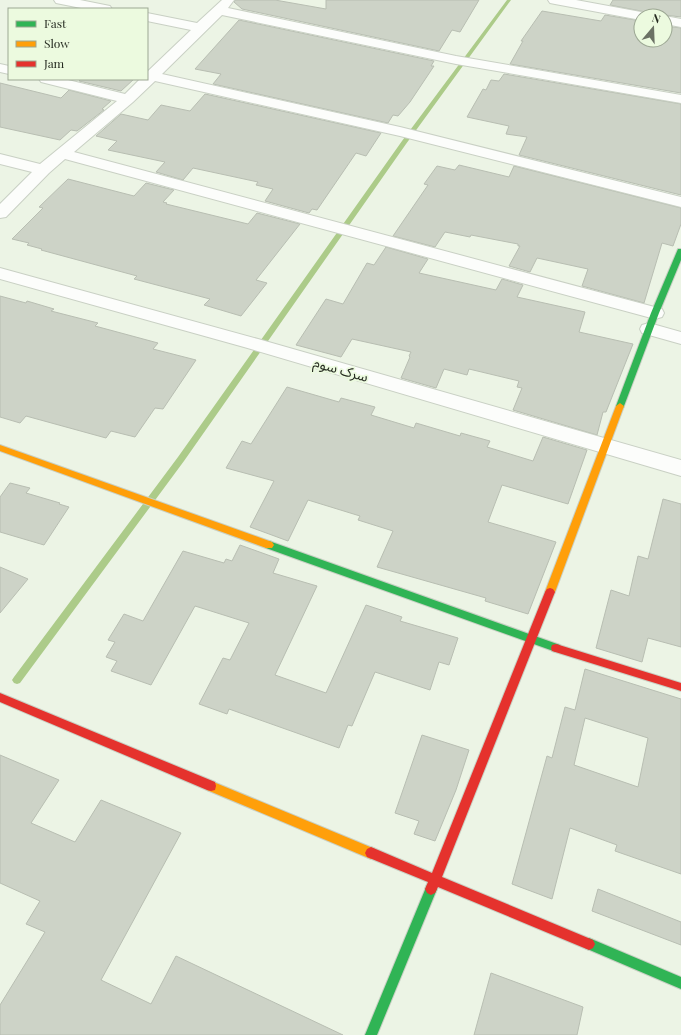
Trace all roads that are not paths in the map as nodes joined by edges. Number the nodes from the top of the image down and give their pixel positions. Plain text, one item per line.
1 (61, 0) edge
2 (555, 0) edge
3 (224, 5) edge
4 (100, 8) edge
5 (633, 15) edge
6 (148, 18) edge
7 (200, 28) junction
8 (152, 76) junction
9 (50, 80) edge
10 (148, 80) edge
11 (148, 80) edge
12 (128, 98) junction
13 (681, 99) edge
14 (63, 154) junction
15 (0, 159) edge
16 (43, 170) junction
17 (681, 202) edge
18 (0, 213) edge
19 (681, 251) edge
20 (0, 273) edge
21 (652, 321) junction
22 (681, 338) edge
23 (606, 445) junction
24 (0, 448) edge
25 (681, 468) edge
26 (532, 640) junction
27 (681, 687) edge
28 (0, 697) edge
29 (433, 880) junction
30 (681, 983) edge
31 (371, 1035) edge

1 - 4 street
2 - 5 street
3 - 7 street
3 - 13 street
6 - 7 street
7 - 8 street
8 - 10 street
8 - 17 street
9 - 12 street
11 - 12 street
12 - 14 street
14 - 16 street
14 - 21 street
15 - 16 street
16 - 18 street
19 - 21 street
20 - 23 street, سرک سوم
21 - 22 street
21 - 23 street
23 - 25 street, سرک سوم
23 - 26 street
24 - 26 street
26 - 27 street
26 - 29 street
28 - 29 street
29 - 30 street
29 - 31 street

